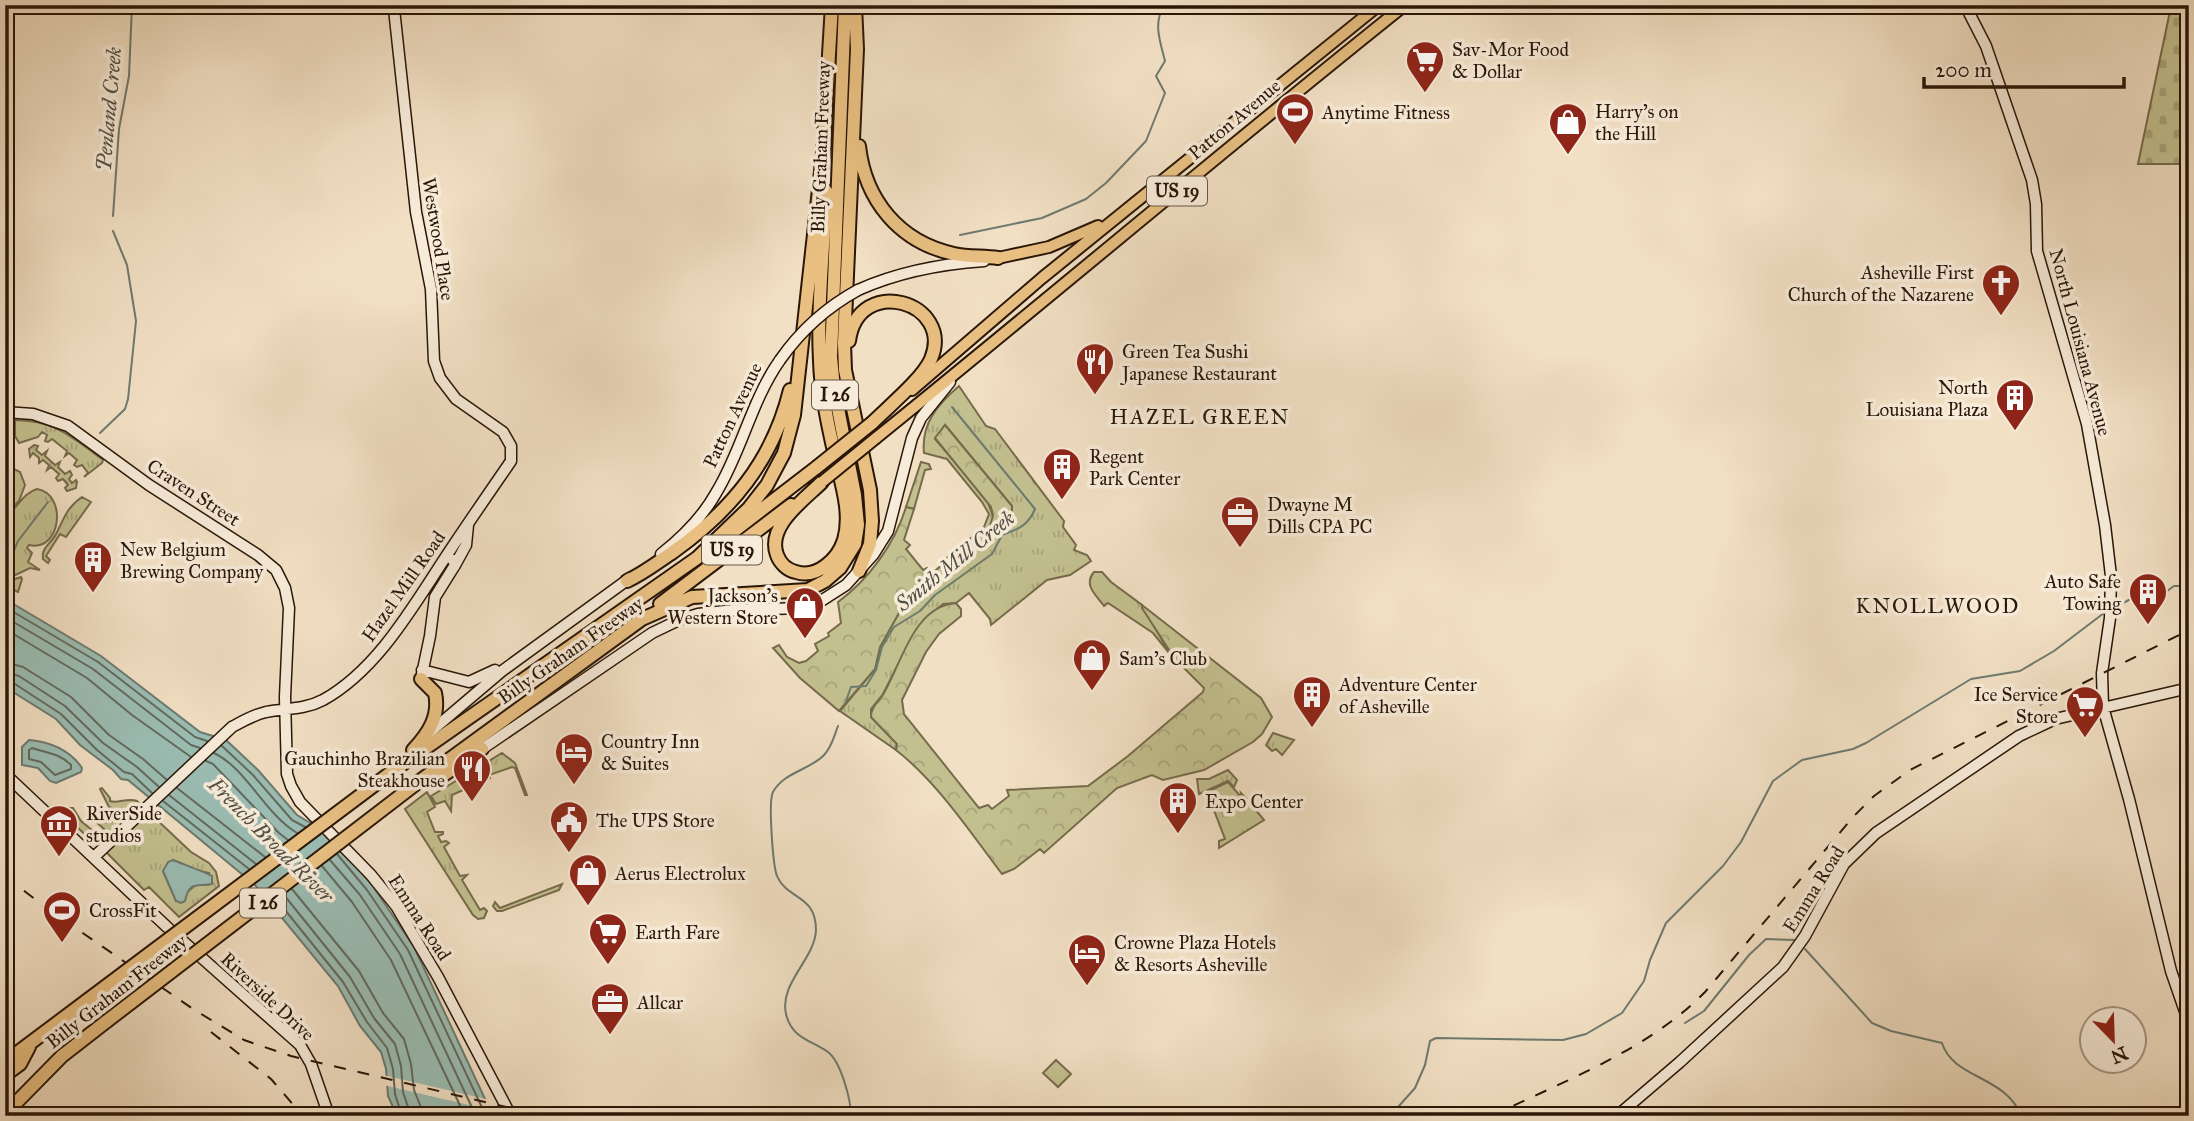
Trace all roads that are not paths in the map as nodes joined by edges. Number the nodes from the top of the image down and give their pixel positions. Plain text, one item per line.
1 (396, 5) edge
2 (832, 5) edge
3 (845, 5) edge
4 (855, 5) edge
5 (1379, 5) edge
6 (1405, 5) edge
7 (1965, 5) edge
8 (855, 103) junction
9 (823, 153) junction
10 (1122, 212) junction
11 (998, 258) junction
12 (798, 370) junction
13 (960, 372) junction
14 (848, 379) junction
15 (5, 412) edge
16 (872, 423) junction
17 (511, 446) joint
18 (822, 482) junction
19 (468, 523) junction
20 (447, 555) junction
21 (697, 558) junction
22 (454, 567) junction
23 (859, 571) junction
24 (627, 580) junction
25 (642, 619) junction
26 (429, 644) junction
27 (514, 662) junction
28 (421, 675) junction
29 (440, 675) junction
30 (2189, 688) edge
31 (2103, 707) junction
32 (286, 709) junction
33 (429, 733) junction
34 (482, 749) joint
35 (397, 768) junction
36 (5, 774) edge
37 (417, 783) junction
38 (94, 857) junction
39 (2189, 1023) edge
40 (31, 1044) junction
41 (5, 1062) edge
42 (5, 1075) edge
43 (7, 1115) edge
44 (329, 1116) edge
45 (511, 1116) edge
46 (1616, 1116) edge

1 - 17 street, Westwood Place
2 - 9 highway, Billy Graham Freeway / I 26
3 - 25 highway, Billy Graham Freeway / I 26
4 - 8 highway
5 - 10 main road, Patton Avenue / US 19
6 - 13 main road, Patton Avenue / US 19
7 - 31 street, North Louisiana Avenue
8 - 11 highway
8 - 14 highway
9 - 12 highway, Billy Graham Freeway / I 26
9 - 18 highway
10 - 11 main road, Patton Avenue
10 - 16 main road, Patton Avenue / US 19
11 - 24 street, Patton Avenue, bridge
12 - 21 highway, Billy Graham Freeway / I 26
12 - 24 highway
13 - 18 main road, Patton Avenue / US 19, bridge
13 - 23 street, Patton Avenue
14 - 16 highway
14 - 23 highway
15 - 32 street, Craven Street
16 - 21 highway, Patton Avenue / US 19, bridge
17 - 19 street, Hazel Mill Road
18 - 25 highway, Patton Avenue / US 19
19 - 20 street, Hazel Mill Road
19 - 22 street
20 - 22 street
20 - 32 street, Hazel Mill Road
21 - 35 highway, Billy Graham Freeway / I 26
22 - 26 street
23 - 34 street, Patton Avenue
24 - 27 street, Patton Avenue
25 - 37 highway, Billy Graham Freeway / I 26
26 - 28 street
26 - 29 street
27 - 29 street
27 - 33 street, Patton Avenue
28 - 29 street
28 - 33 highway
30 - 31 street, Emma Road
31 - 39 street, North Louisiana Avenue
31 - 46 street, Emma Road
32 - 38 street
32 - 45 street, Emma Road
33 - 35 highway
34 - 37 highway
35 - 40 highway, Billy Graham Freeway / I 26, bridge
36 - 38 street, Riverside Drive
37 - 43 highway, Billy Graham Freeway / I 26, bridge
38 - 44 street, Riverside Drive
40 - 41 highway, Billy Graham Freeway
40 - 42 highway, I 26

